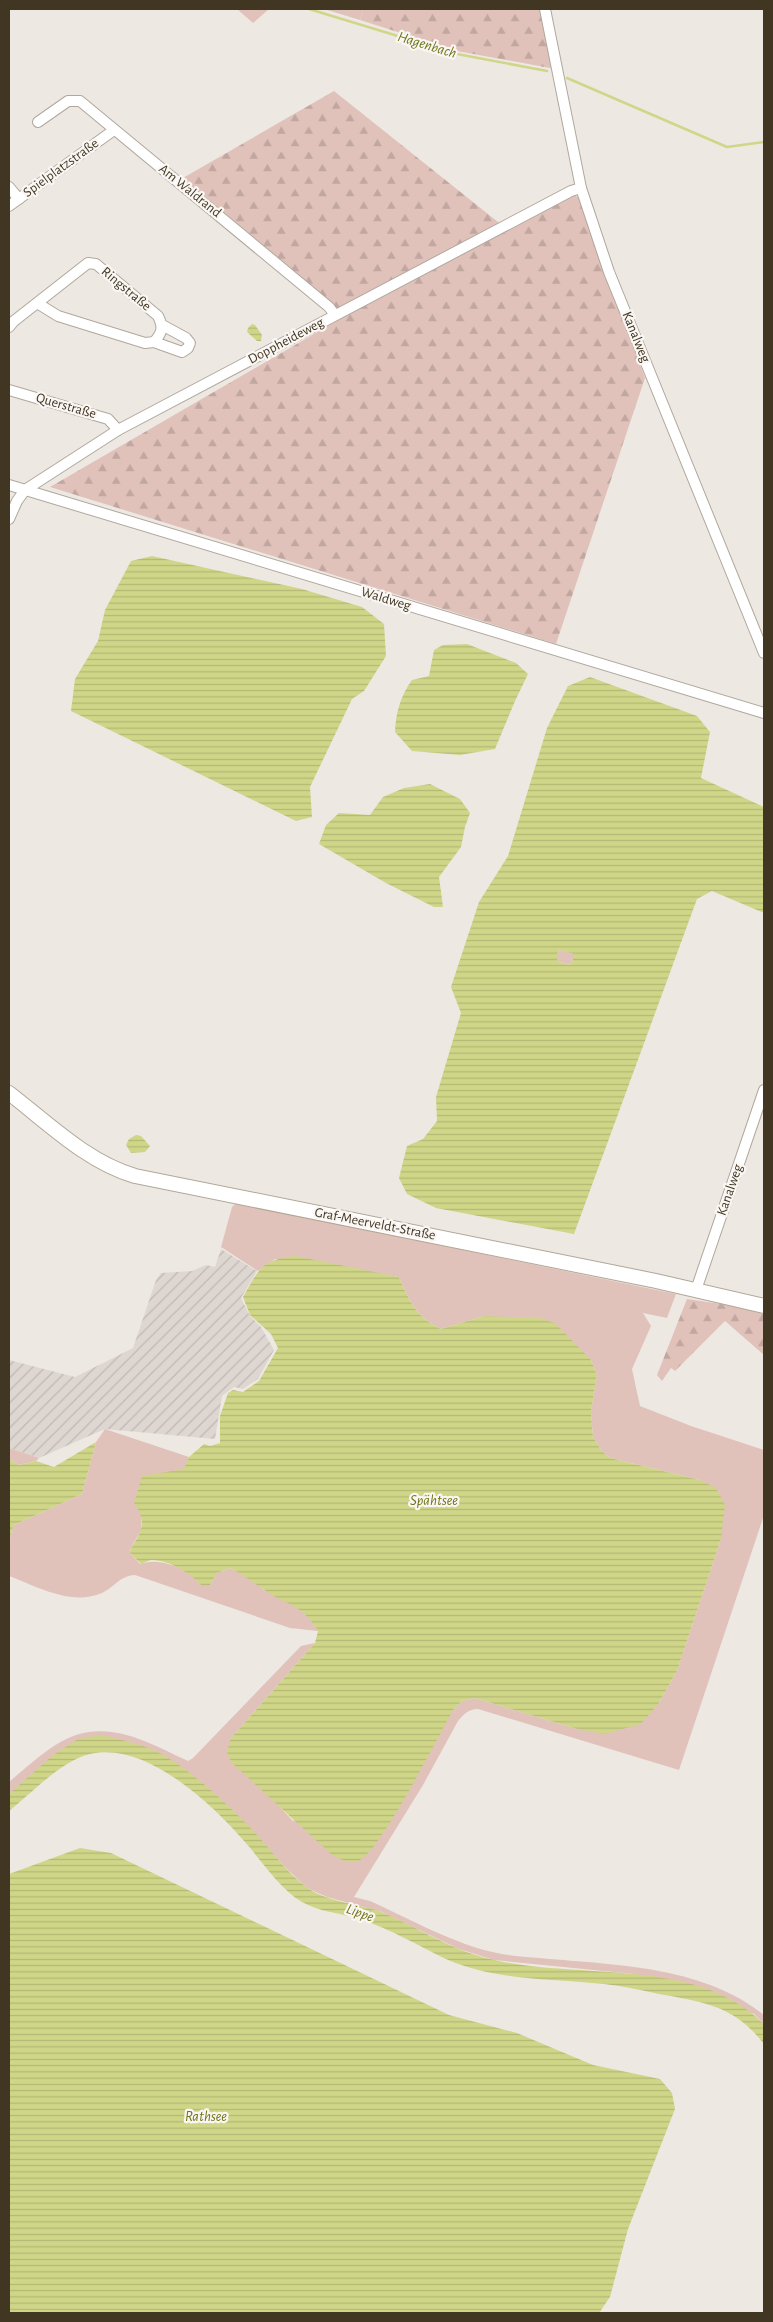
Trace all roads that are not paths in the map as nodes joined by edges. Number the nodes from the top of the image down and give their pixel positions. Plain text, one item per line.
1 (545, 9) edge
2 (38, 122) dead end
3 (114, 130) junction
4 (9, 187) edge
5 (582, 188) junction
6 (19, 199) junction
7 (9, 206) edge
8 (37, 303) junction
9 (335, 315) junction
10 (162, 325) junction
11 (9, 327) edge
12 (154, 342) junction
13 (9, 390) edge
14 (118, 430) junction
15 (9, 485) edge
16 (25, 490) junction
17 (9, 518) edge
18 (764, 653) edge
19 (764, 713) edge
20 (764, 1090) edge
21 (9, 1093) edge
22 (696, 1290) junction
23 (764, 1306) edge

1 - 5 street, Kanalweg
2 - 3 street, Am Waldrand
3 - 6 street, Spielplatzstraße
3 - 9 street, Am Waldrand
4 - 6 street
5 - 9 street, Doppheideweg
5 - 18 street, Kanalweg
6 - 7 street, Spielplatzstraße
8 - 10 street, Ringstraße
8 - 11 street, Ringstraße
8 - 12 street, Ringstraße
9 - 14 street, Doppheideweg
10 - 12 street, Ringstraße
10 - 12 street, Ringstraße
13 - 14 street, Querstraße
14 - 16 street, Doppheideweg
15 - 16 street, Waldweg
16 - 17 street, Doppheideweg
16 - 19 street, Waldweg
20 - 22 street, Kanalweg
21 - 22 main road, Graf-Meerveldt-Straße
22 - 23 main road, Graf-Meerveldt-Straße

